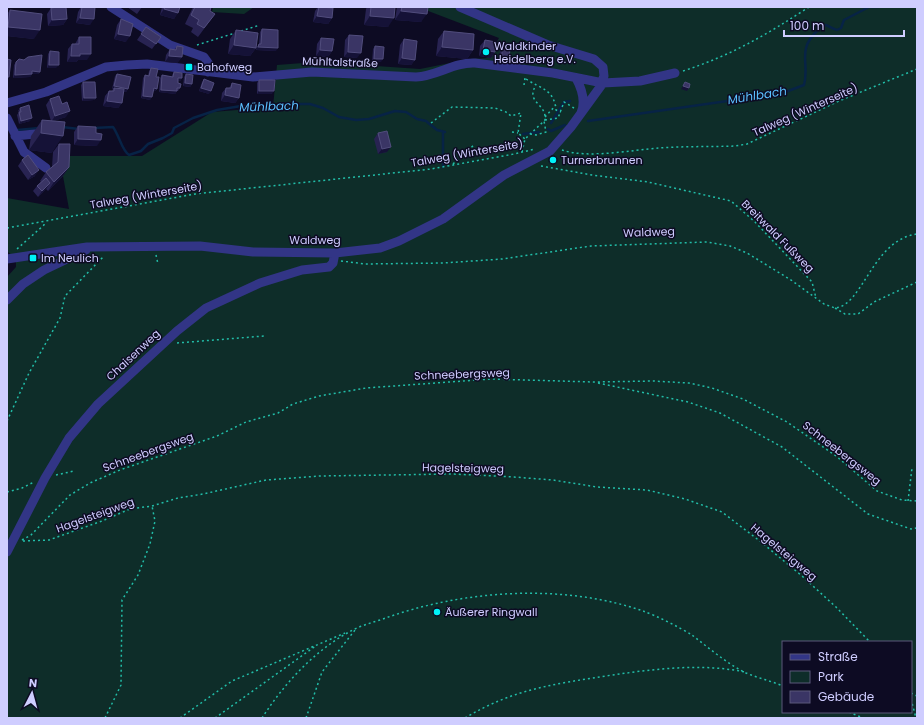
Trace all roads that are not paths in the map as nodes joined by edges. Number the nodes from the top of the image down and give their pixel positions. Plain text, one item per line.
1 (111, 7) edge
2 (460, 7) edge
3 (208, 72) junction
4 (675, 73) road end
5 (576, 78) junction
6 (602, 83) junction
7 (7, 103) edge
8 (580, 114) junction
9 (7, 118) edge
10 (15, 136) junction
11 (55, 136) edge
12 (46, 168) dead end
13 (87, 247) junction
14 (335, 255) junction
15 (10, 258) edge
16 (7, 300) edge
17 (7, 552) edge

1 - 3 street
2 - 6 street
3 - 5 street, Mühltalstraße
3 - 7 street, Mühltalstraße
4 - 6 street
5 - 6 street, Mühltalstraße
5 - 8 street
6 - 8 street, Waldweg
8 - 14 street, Waldweg
9 - 10 street
10 - 11 street
10 - 12 street
13 - 14 street, Waldweg
13 - 15 street, Waldweg
13 - 16 street
14 - 17 street, Chaisenweg

